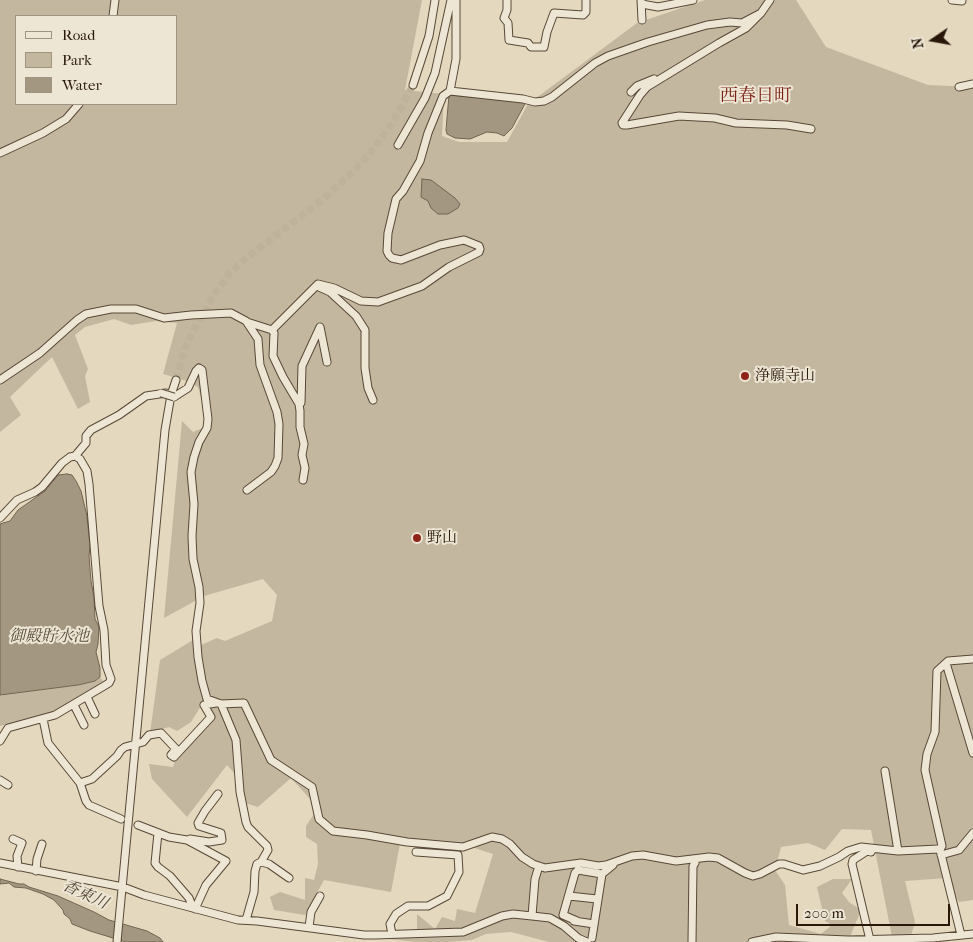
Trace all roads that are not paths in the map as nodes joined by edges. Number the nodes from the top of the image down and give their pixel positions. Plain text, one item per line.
1 (115, 0) edge
2 (435, 0) edge
3 (451, 0) edge
4 (456, 0) edge
5 (507, 0) edge
6 (586, 0) edge
7 (693, 0) edge
8 (770, 0) edge
9 (952, 0) edge
10 (962, 1) dead end
11 (641, 2) edge
12 (761, 13) junction
13 (113, 15) edge
14 (642, 20) dead end
15 (670, 72) junction
16 (973, 84) edge
17 (414, 85) tunnel mouth
18 (959, 87) dead end
19 (450, 91) junction
20 (631, 92) dead end
21 (78, 105) edge
22 (811, 129) dead end
23 (398, 145) dead end
24 (0, 153) edge
25 (316, 286) junction
26 (246, 321) junction
27 (272, 330) junction
28 (327, 362) dead end
29 (0, 380) edge
30 (176, 380) tunnel mouth
31 (173, 394) junction
32 (373, 400) dead end
33 (298, 404) junction
34 (75, 456) junction
35 (303, 480) dead end
36 (247, 490) dead end
37 (0, 518) edge
38 (973, 659) edge
39 (946, 663) junction
40 (87, 697) junction
41 (219, 704) junction
42 (74, 705) junction
43 (96, 714) dead end
44 (44, 719) junction
45 (84, 725) dead end
46 (4, 728) edge
47 (0, 741) edge
48 (137, 745) junction
49 (973, 754) edge
50 (885, 771) dead end
51 (0, 780) edge
52 (80, 783) junction
53 (8, 785) dead end
54 (218, 794) dead end
55 (121, 819) dead end
56 (138, 825) dead end
57 (158, 833) junction
58 (973, 833) edge
59 (13, 839) dead end
60 (187, 840) junction
61 (42, 844) dead end
62 (872, 848) junction
63 (898, 851) junction
64 (416, 852) dead end
65 (941, 852) junction
66 (261, 862) junction
67 (614, 862) junction
68 (695, 863) dead end
69 (0, 864) edge
70 (539, 866) junction
71 (18, 867) junction
72 (36, 871) junction
73 (602, 874) junction
74 (289, 878) dead end
75 (122, 890) junction
76 (320, 896) dead end
77 (569, 896) junction
78 (597, 900) junction
79 (194, 909) junction
80 (532, 916) junction
81 (246, 920) junction
82 (577, 921) junction
83 (558, 923) junction
84 (594, 924) junction
85 (309, 927) junction
86 (392, 934) junction
87 (973, 934) edge
88 (961, 935) junction
89 (590, 940) edge
90 (870, 940) junction
91 (939, 940) edge
92 (117, 942) edge
93 (692, 942) edge
94 (752, 942) edge

1 - 13 street
2 - 17 street
3 - 23 street
4 - 19 street
5 - 6 street
7 - 11 street
8 - 12 street
9 - 10 street
11 - 14 street
12 - 15 street
12 - 19 street
15 - 20 street
15 - 22 street
16 - 18 street
19 - 25 street
21 - 24 street
25 - 27 street
25 - 32 street
26 - 27 street
26 - 29 street
26 - 36 street
27 - 33 street
28 - 33 street
30 - 31 street
31 - 34 street, bridge
31 - 41 street
31 - 48 street
33 - 35 street
34 - 37 street
34 - 40 street
38 - 39 street
39 - 49 street
39 - 65 street
40 - 42 street
40 - 43 street
41 - 48 street
41 - 66 street
41 - 70 street
42 - 44 street
42 - 45 street
44 - 46 street
44 - 52 street
46 - 47 street
48 - 52 street
48 - 75 street
50 - 63 street
51 - 53 street
52 - 55 street
54 - 60 street
56 - 57 street
57 - 60 street
57 - 79 street
58 - 65 street
59 - 71 street
60 - 79 street
61 - 72 street
62 - 63 street
62 - 67 street
62 - 90 street
63 - 65 street
64 - 86 street
65 - 88 street
66 - 74 street
66 - 81 street
67 - 70 street
67 - 73 street
68 - 93 street
69 - 71 street
70 - 80 street
71 - 72 street
72 - 75 street
73 - 77 street
73 - 78 street
75 - 79 street
75 - 92 street
76 - 85 street
77 - 78 street
77 - 82 street
78 - 84 street
79 - 81 street
80 - 83 street
80 - 86 street
81 - 85 street
82 - 83 street
82 - 84 street
83 - 89 street
84 - 89 street
85 - 86 street
87 - 88 street
88 - 91 street
90 - 91 street
90 - 94 street

